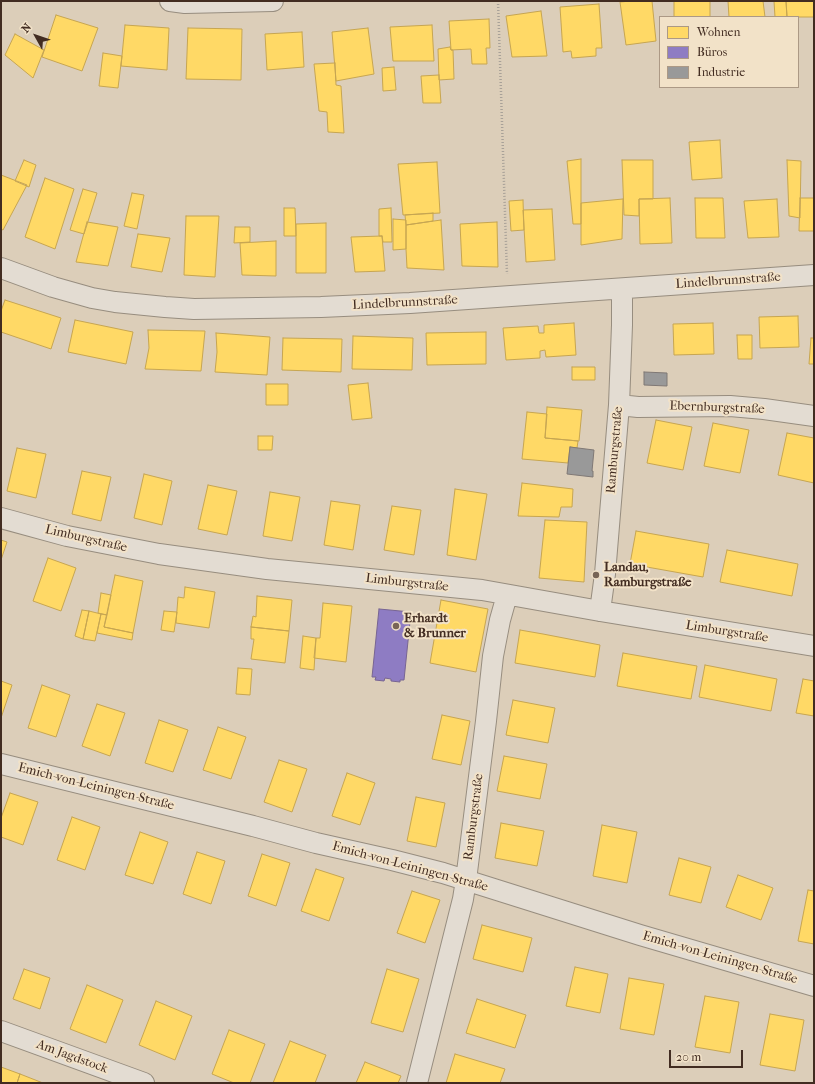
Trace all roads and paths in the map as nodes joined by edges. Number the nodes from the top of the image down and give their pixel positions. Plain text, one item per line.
1 (170, 1) edge
2 (273, 1) edge
3 (498, 1) edge
4 (1, 268) edge
5 (814, 275) edge
6 (622, 289) junction
7 (507, 297) junction
8 (619, 405) junction
9 (814, 416) edge
10 (1, 518) edge
11 (507, 595) junction
12 (600, 611) junction
13 (814, 646) edge
14 (1, 764) edge
15 (466, 880) junction
16 (814, 986) edge
17 (1, 1031) edge
18 (144, 1083) edge
19 (417, 1083) edge

1 - 2 street
3 - 7 path
4 - 7 street, Lindelbrunnstraße
5 - 6 street, Lindelbrunnstraße
6 - 7 street, Lindelbrunnstraße
6 - 8 street, Ramburgstraße
8 - 9 street, Ebernburgstraße
8 - 12 street, Ramburgstraße
10 - 11 street, Limburgstraße
11 - 12 street, Limburgstraße
11 - 15 street, Ramburgstraße
12 - 13 street, Limburgstraße
14 - 15 street, Emich-von-Leiningen-Straße
15 - 16 street, Emich-von-Leiningen-Straße
15 - 19 street, Ramburgstraße
17 - 18 street, Am Jagdstock

